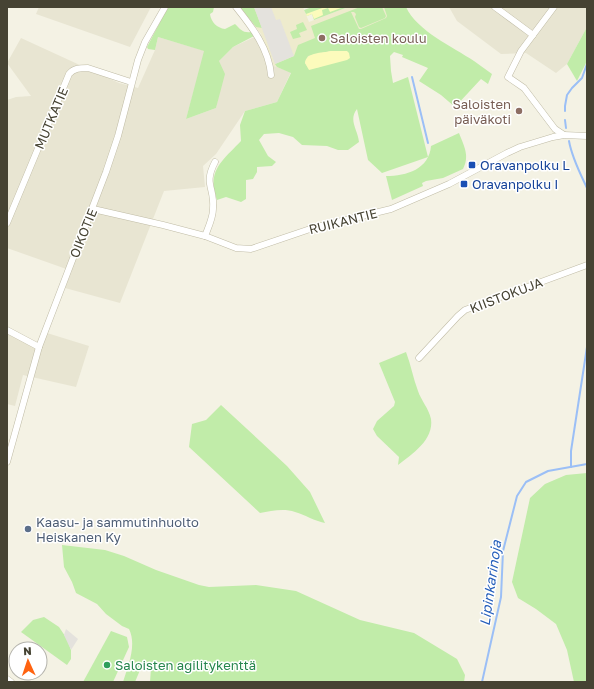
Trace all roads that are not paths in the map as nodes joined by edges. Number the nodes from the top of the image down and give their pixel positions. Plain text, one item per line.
1 (165, 7) edge
2 (236, 7) edge
3 (495, 7) edge
4 (554, 7) edge
5 (533, 35) junction
6 (271, 75) dead end
7 (131, 82) junction
8 (564, 135) junction
9 (587, 136) edge
10 (215, 162) dead end
11 (93, 209) junction
12 (7, 223) edge
13 (205, 236) junction
14 (587, 265) edge
15 (7, 330) edge
16 (38, 347) junction
17 (419, 358) dead end
18 (7, 462) edge
19 (7, 679) edge
20 (11, 682) edge

1 - 7 street, OIKOTIE
2 - 6 street
3 - 5 street
4 - 5 street
5 - 8 street
7 - 11 street, OIKOTIE
7 - 12 street, MUTKATIE
8 - 9 street, RUIKANTIE
8 - 13 street, RUIKANTIE
10 - 13 street
11 - 13 street, RUIKANTIE
11 - 16 street, OIKOTIE
14 - 17 street, KIISTOKUJA
15 - 16 street
16 - 18 street, OIKOTIE
19 - 20 street

